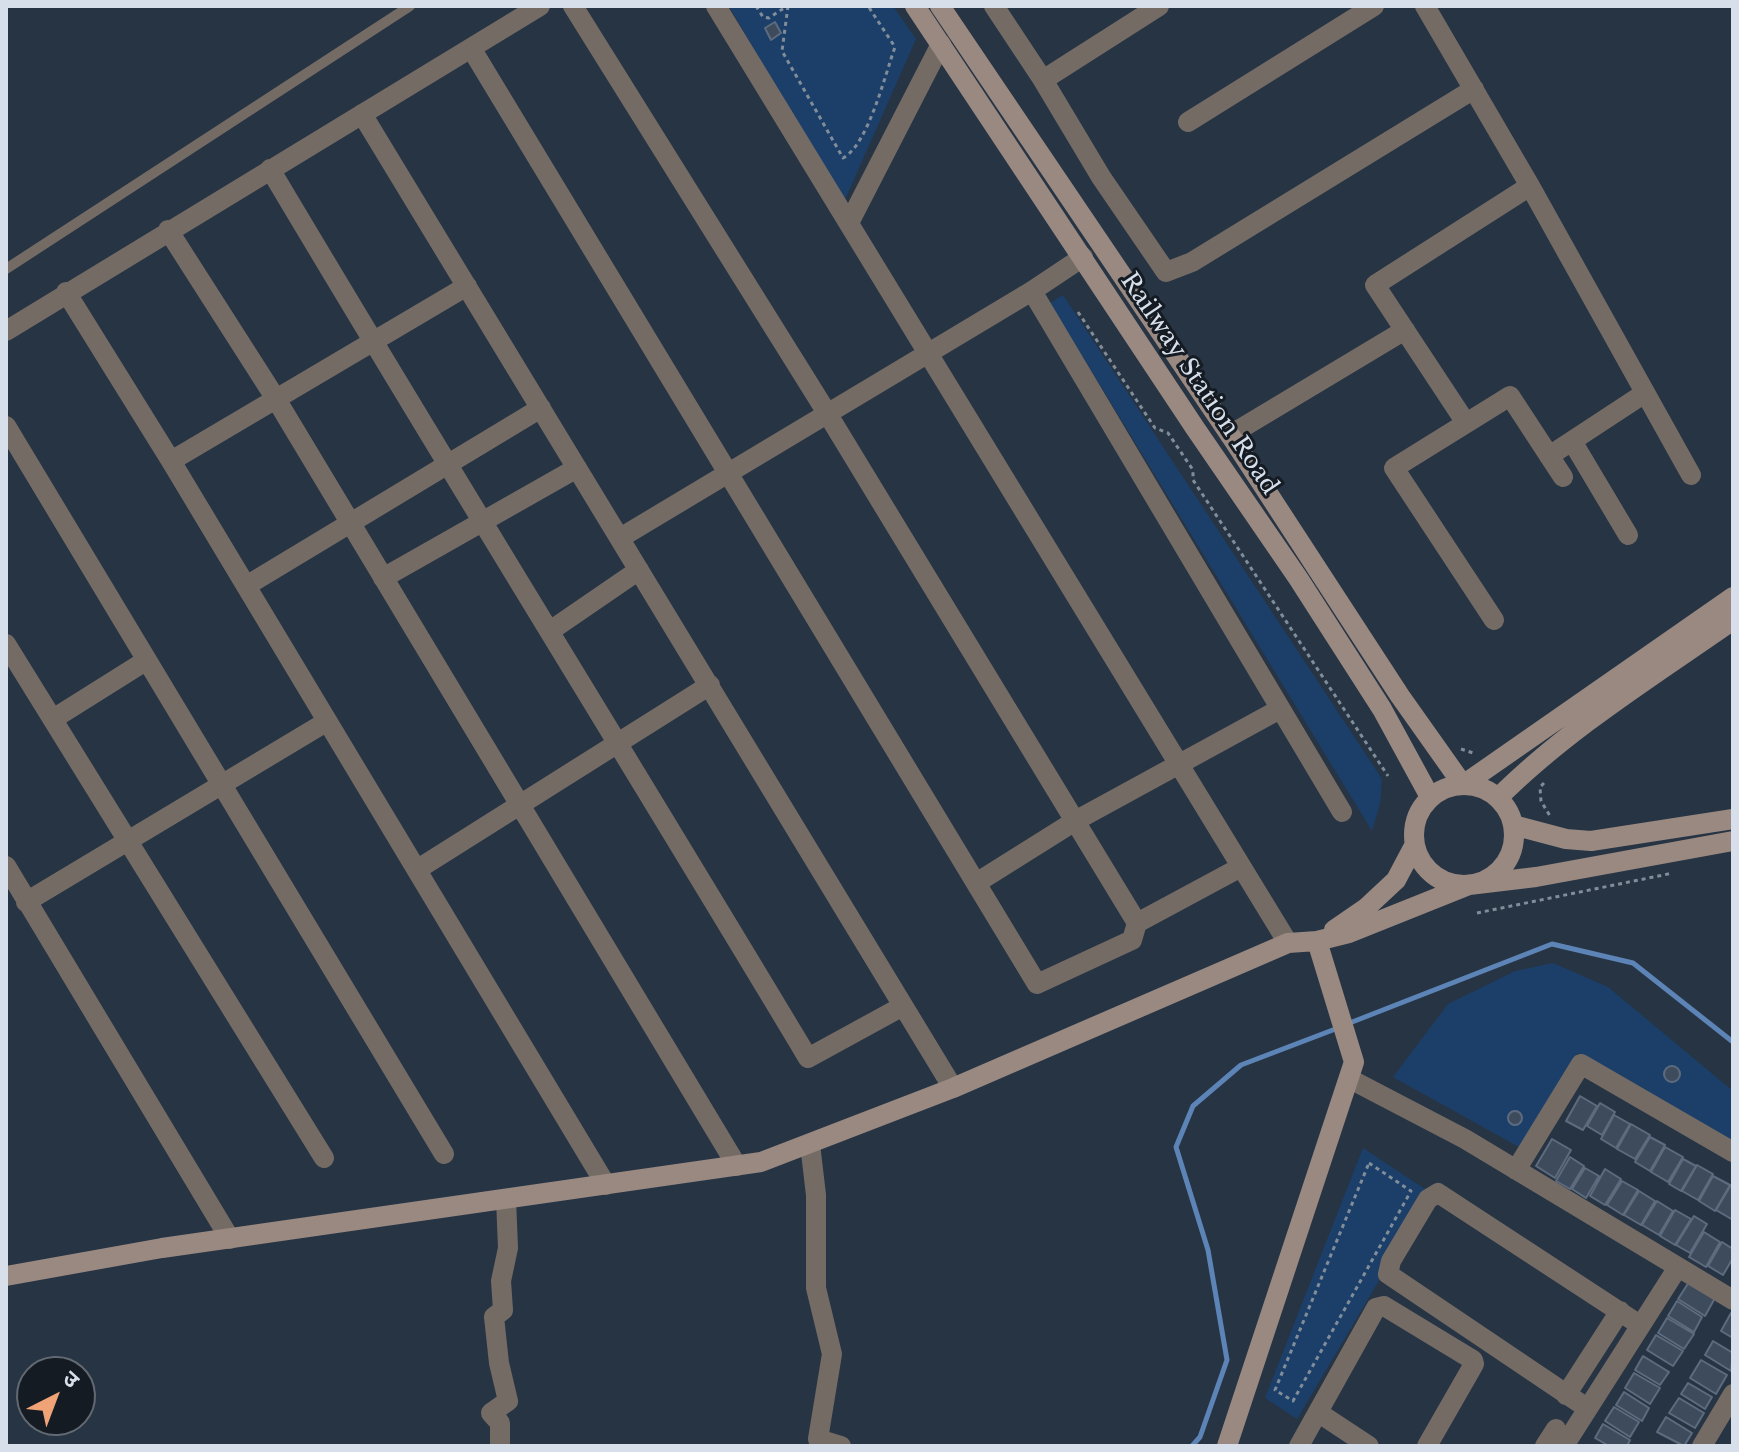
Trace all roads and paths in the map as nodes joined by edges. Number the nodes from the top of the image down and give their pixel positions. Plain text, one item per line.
1 (410, 6) edge
2 (540, 6) edge
3 (573, 6) edge
4 (716, 6) edge
5 (756, 6) edge
6 (787, 6) edge
7 (868, 6) edge
8 (915, 6) edge
9 (940, 6) edge
10 (994, 6) edge
11 (1159, 6) edge
12 (1374, 6) edge
13 (1425, 6) edge
14 (941, 44) junction
15 (471, 48) junction
16 (1043, 80) junction
17 (1474, 89) junction
18 (362, 114) junction
19 (1188, 122) dead end
20 (270, 169) junction
21 (1530, 186) junction
22 (849, 223) junction
23 (168, 230) junction
24 (1083, 257) junction
25 (6, 269) edge
26 (467, 286) junction
27 (1032, 291) junction
28 (66, 292) junction
29 (1078, 312) dead end
30 (1405, 330) junction
31 (6, 331) edge
32 (372, 342) junction
33 (928, 353) junction
34 (1645, 393) junction
35 (276, 399) junction
36 (541, 408) junction
37 (827, 413) junction
38 (1466, 423) junction
39 (6, 426) edge
40 (1230, 435) junction
41 (1572, 441) junction
42 (1549, 456) junction
43 (171, 461) junction
44 (446, 465) junction
45 (577, 468) junction
46 (727, 473) junction
47 (1691, 475) dead end
48 (1563, 477) dead end
49 (481, 522) junction
50 (350, 523) junction
51 (1628, 535) dead end
52 (620, 538) junction
53 (639, 570) junction
54 (383, 578) junction
55 (246, 586) junction
56 (1733, 597) edge
57 (1494, 620) dead end
58 (1733, 620) edge
59 (550, 631) junction
60 (6, 644) edge
61 (147, 660) junction
62 (710, 685) junction
63 (1280, 709) junction
64 (53, 719) junction
65 (326, 722) junction
66 (1452, 741) dead end
67 (619, 743) junction
68 (1485, 753) dead end
69 (1179, 765) junction
70 (1388, 776) dead end
71 (1550, 776) dead end
72 (222, 784) junction
73 (1463, 785) junction
74 (1430, 797) junction
75 (1498, 798) junction
76 (520, 804) junction
77 (1342, 812) dead end
78 (1551, 818) dead end
79 (1733, 819) edge
80 (1075, 821) junction
81 (1513, 825) junction
82 (128, 841) junction
83 (1733, 841) edge
84 (1414, 846) junction
85 (1240, 866) junction
86 (418, 869) junction
87 (1687, 870) dead end
88 (7, 871) edge
89 (1469, 885) junction
90 (978, 887) junction
91 (26, 902) junction
92 (1477, 913) dead end
93 (1137, 923) junction
94 (1317, 941) junction
95 (1288, 943) junction
96 (903, 1006) junction
97 (1350, 1079) junction
98 (953, 1088) junction
99 (810, 1144) junction
100 (1733, 1152) edge
101 (444, 1154) dead end
102 (324, 1158) dead end
103 (737, 1166) junction
104 (1516, 1170) junction
105 (606, 1185) junction
106 (506, 1199) junction
107 (230, 1239) junction
108 (1678, 1267) junction
109 (6, 1276) edge
110 (1733, 1300) edge
111 (1620, 1311) junction
112 (1640, 1325) junction
113 (1733, 1394) edge
114 (1566, 1395) junction
115 (1293, 1401) joint
116 (1587, 1408) junction
117 (1319, 1413) junction
118 (1555, 1440) edge
119 (500, 1446) edge
120 (841, 1446) edge
121 (1227, 1446) edge
122 (1299, 1446) edge
123 (1369, 1446) edge
124 (1427, 1446) edge
125 (1702, 1446) edge

1 - 25 lane
2 - 15 street
3 - 37 street
4 - 22 street
5 - 6 path
6 - 7 path
8 - 14 street, Railway Station Road
9 - 40 street, Railway Station Road
10 - 16 street
11 - 16 street
12 - 19 street
13 - 17 street
14 - 22 street
14 - 24 street, Railway Station Road
15 - 18 street
15 - 46 street
16 - 17 street
17 - 21 street
18 - 20 street
18 - 26 street
20 - 23 street
20 - 32 street
21 - 30 street
21 - 34 street
22 - 33 street
23 - 28 street
23 - 35 street
24 - 27 street
24 - 74 street, Railway Station Road
26 - 32 street
26 - 36 street
27 - 33 street
27 - 63 street
28 - 31 street
28 - 43 street
29 - 70 path
30 - 38 street
30 - 40 street
32 - 35 street
32 - 44 street
33 - 37 street
33 - 69 street
34 - 41 street
34 - 47 street
35 - 43 street
35 - 50 street
36 - 44 street
36 - 45 street
37 - 46 street
37 - 80 street
38 - 42 street
38 - 57 street
39 - 61 street
40 - 73 street, Railway Station Road
41 - 42 street
41 - 51 street
42 - 48 street
43 - 55 street
44 - 49 street
44 - 50 street
45 - 49 street
45 - 52 street
46 - 52 street
46 - 90 street
49 - 54 street
49 - 59 street
50 - 54 street
50 - 55 street
52 - 53 street
53 - 59 street
53 - 62 street
54 - 76 street
55 - 65 street
56 - 73 street
58 - 75 street
59 - 67 street
60 - 64 street
61 - 64 street
61 - 72 street
62 - 67 street
62 - 96 street
63 - 69 street
63 - 77 street
64 - 82 street
65 - 72 street
65 - 86 street
66 - 68 path
67 - 76 street
67 - 96 street
69 - 80 street
69 - 85 street
71 - 78 path
72 - 82 street
72 - 101 street
73 - 74 street
73 - 75 street
74 - 84 street
75 - 81 street
76 - 86 street
76 - 103 street
79 - 81 street
80 - 90 street
80 - 93 street
81 - 89 street
82 - 91 street
82 - 102 street
83 - 89 street
84 - 89 street
84 - 94 street
85 - 93 street
85 - 95 street
86 - 105 street
87 - 92 path
88 - 91 street
89 - 94 street
90 - 93 street
91 - 107 street
94 - 95 street
94 - 97 street
95 - 98 street
96 - 98 street
97 - 104 street
97 - 121 street
98 - 99 street
99 - 103 street
99 - 120 street
100 - 104 street
103 - 105 street
104 - 108 street
105 - 106 street
106 - 107 street
106 - 119 street
107 - 109 street
108 - 110 street
108 - 112 street
111 - 112 street
111 - 114 street
111 - 114 street
112 - 116 street
113 - 125 street
114 - 116 street
115 - 115 path
116 - 118 street
117 - 122 street
117 - 123 street
117 - 124 street

